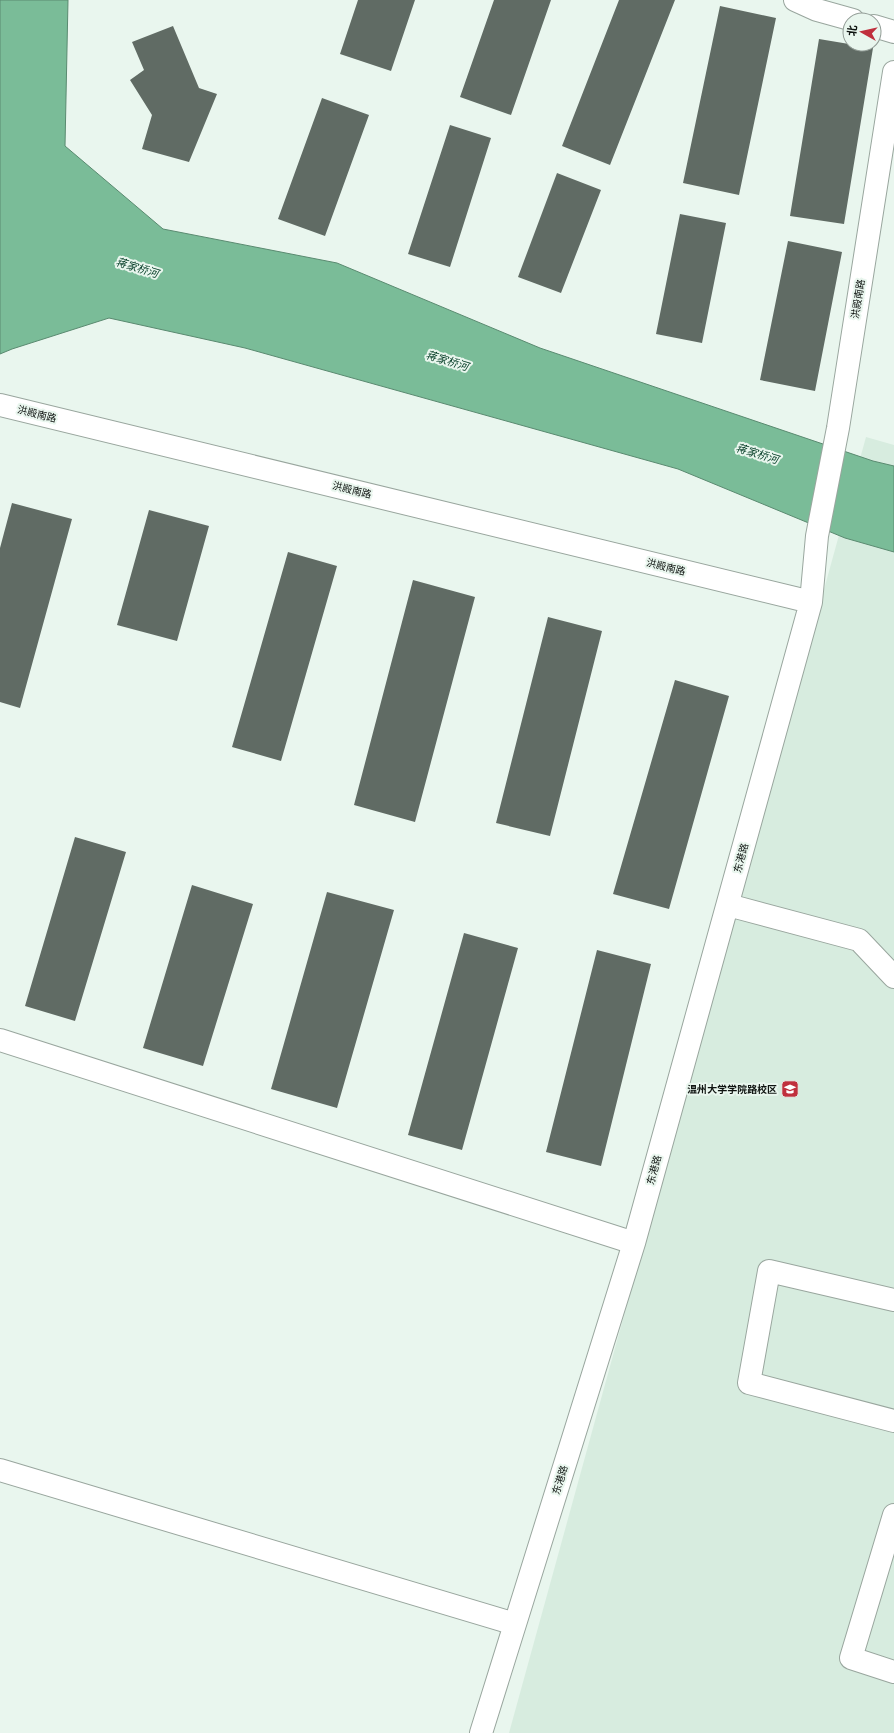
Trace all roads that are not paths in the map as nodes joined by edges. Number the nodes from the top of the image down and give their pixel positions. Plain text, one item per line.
1 (795, 0) edge
2 (842, 17) edge
3 (882, 28) edge
4 (894, 32) edge
5 (894, 72) edge
6 (0, 405) edge
7 (811, 602) junction
8 (728, 905) junction
9 (894, 977) edge
10 (0, 1040) edge
11 (634, 1243) junction
12 (894, 1300) edge
13 (894, 1421) edge
14 (0, 1470) edge
15 (894, 1515) edge
16 (515, 1624) junction
17 (894, 1672) edge
18 (481, 1733) edge

1 - 2 street
3 - 4 street
5 - 7 street, 洪殿南路
6 - 7 street, 洪殿南路
7 - 8 street, 东港路
8 - 9 street
8 - 11 street, 东港路
10 - 11 street
11 - 16 street, 东港路
12 - 13 street
14 - 16 street
15 - 17 street
16 - 18 street, 东港路

